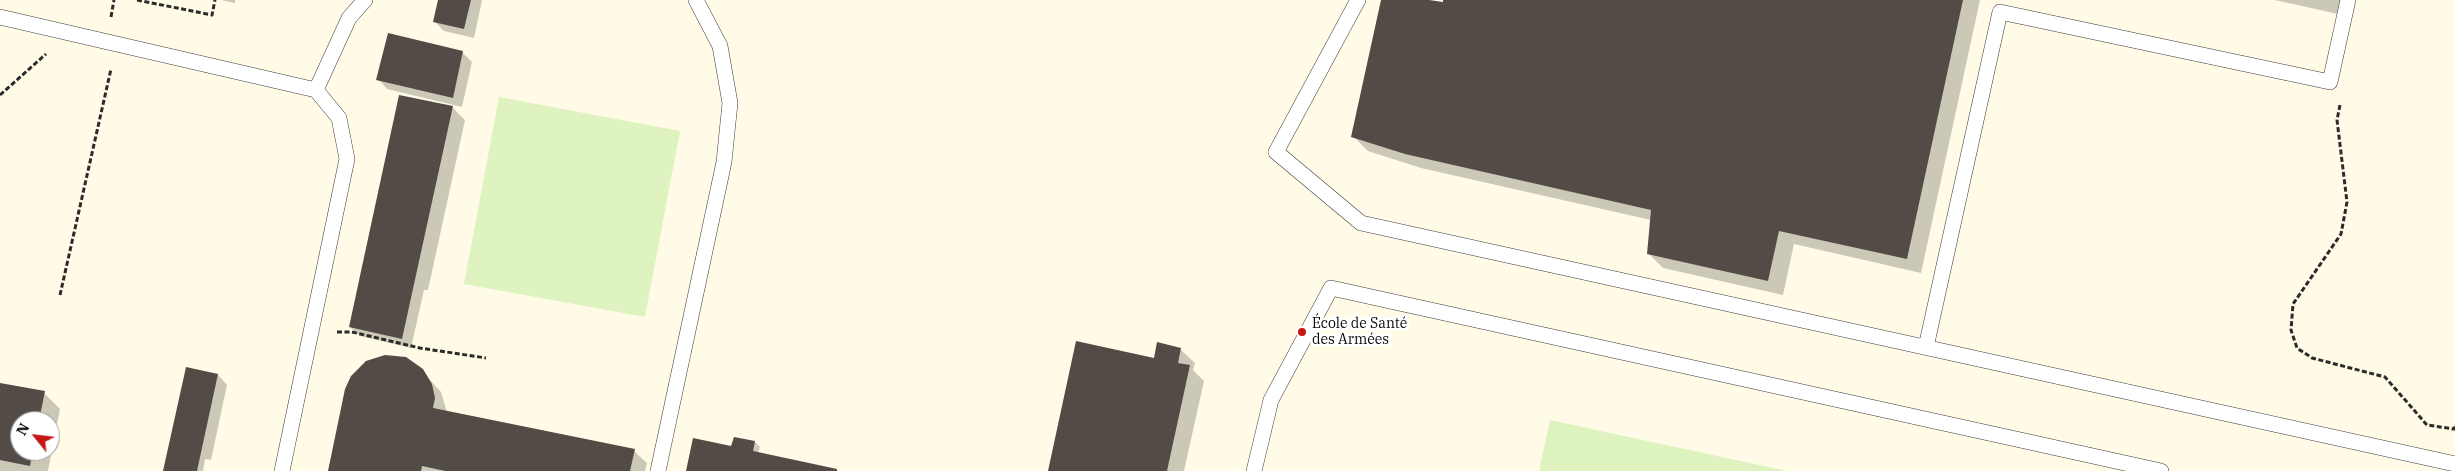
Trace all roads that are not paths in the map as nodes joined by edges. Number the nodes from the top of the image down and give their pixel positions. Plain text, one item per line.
1 (365, 0) edge
2 (696, 0) edge
3 (1358, 0) edge
4 (2348, 0) edge
5 (2001, 6) edge
6 (0, 17) edge
7 (316, 90) junction
8 (1926, 347) junction
9 (2455, 464) edge
10 (282, 471) edge
11 (658, 471) edge
12 (1254, 471) edge
13 (2161, 471) edge

1 - 7 lane
2 - 11 lane
3 - 8 lane
4 - 5 lane
5 - 8 lane
6 - 7 lane
7 - 10 lane
8 - 9 lane
12 - 13 lane

